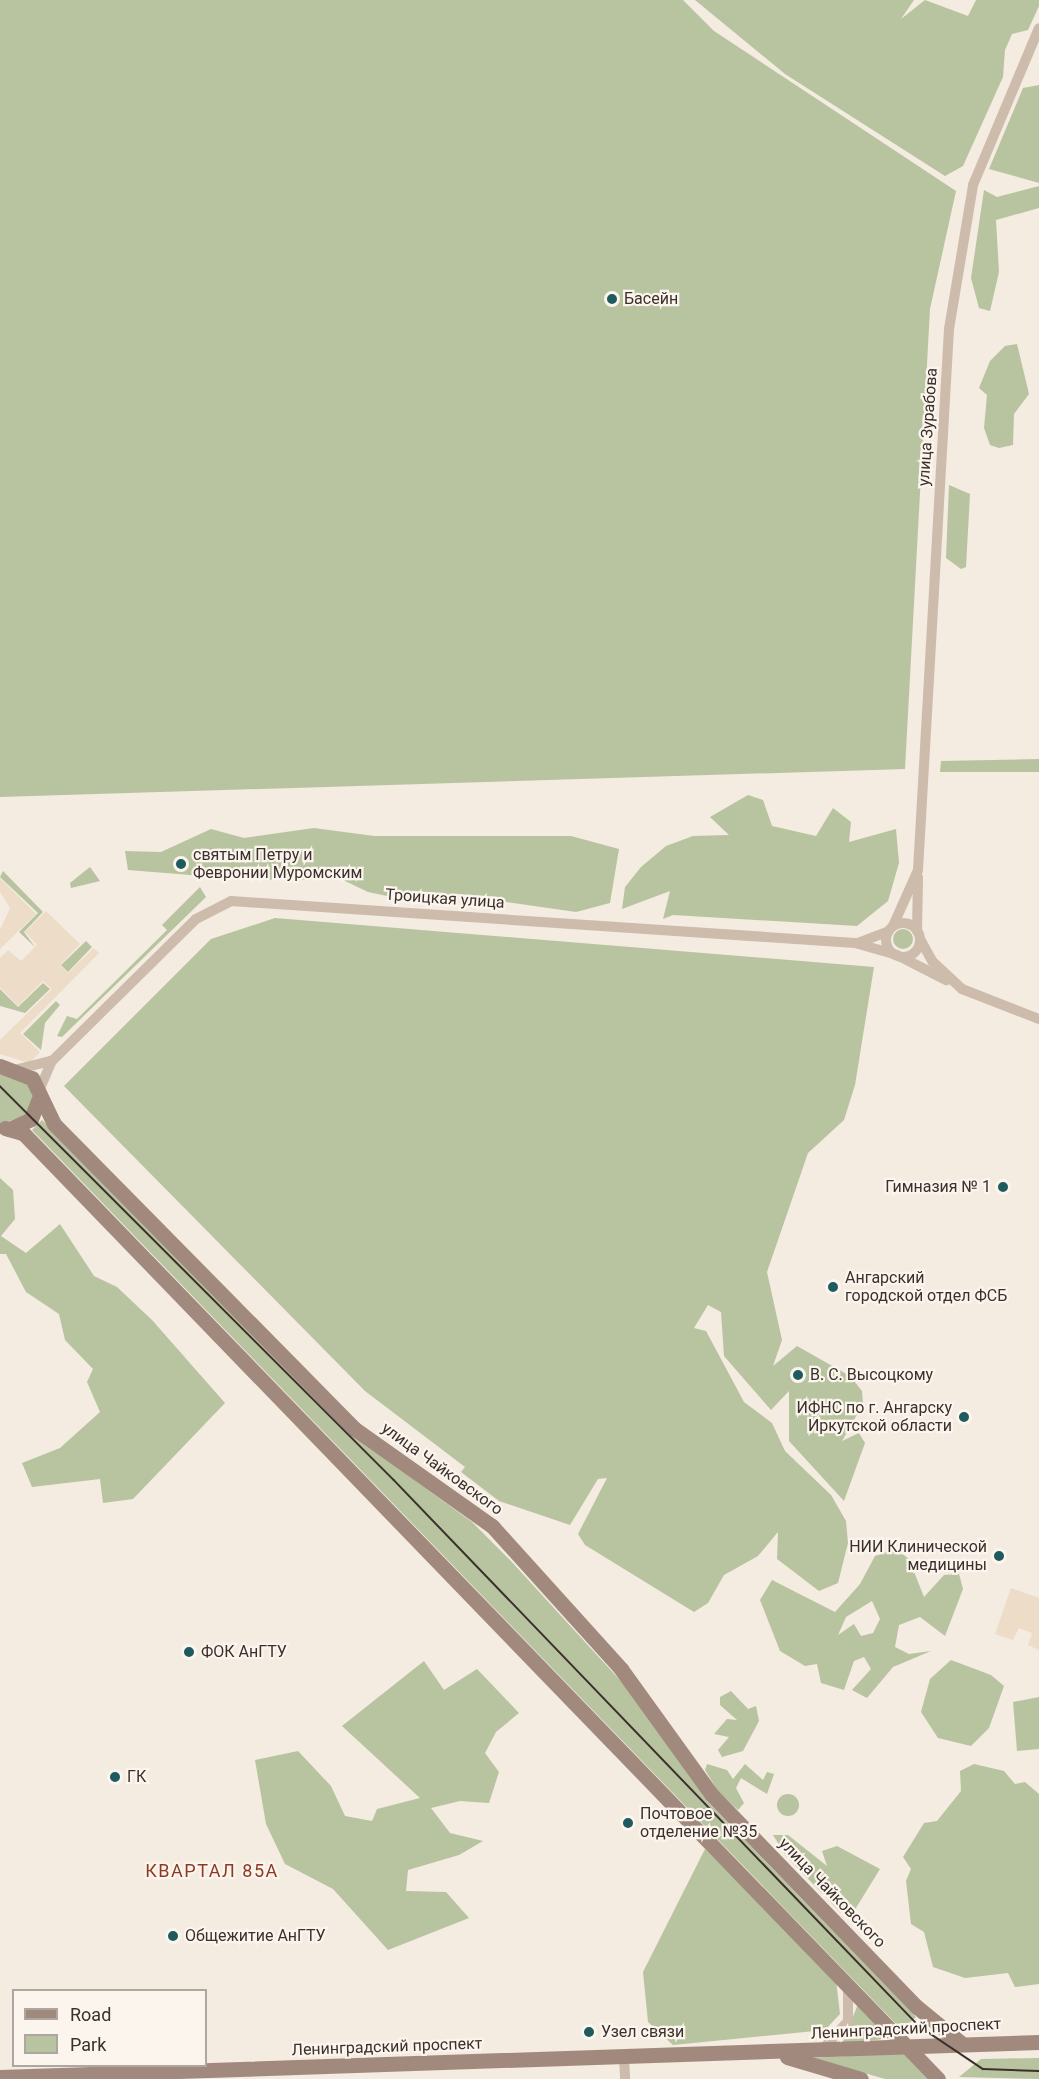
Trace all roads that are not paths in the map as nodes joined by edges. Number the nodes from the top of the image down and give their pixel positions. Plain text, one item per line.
1 (1039, 28) edge
2 (918, 870) junction
3 (891, 928) junction
4 (918, 935) junction
5 (855, 943) junction
6 (898, 956) junction
7 (962, 989) junction
8 (1039, 1019) edge
9 (52, 1061) junction
10 (8, 1068) edge
11 (40, 1094) junction
12 (6, 1128) edge
13 (848, 1982) junction
14 (1039, 2042) edge
15 (961, 2043) junction
16 (907, 2045) junction
17 (822, 2051) junction
18 (775, 2054) junction
19 (624, 2057) junction
20 (0, 2077) edge
21 (625, 2079) edge
22 (861, 2079) edge
23 (938, 2079) edge

1 - 2 street, улица Зурабова
2 - 3 street
2 - 4 street
3 - 4 street
3 - 5 street
3 - 6 street
4 - 6 street
4 - 7 street
5 - 6 street, Троицкая улица
5 - 9 street, Троицкая улица
6 - 7 street, Троицкая улица
7 - 8 street
9 - 10 street
9 - 11 street
10 - 11 main road, улица Чайковского
11 - 12 main road
11 - 15 main road, улица Чайковского
12 - 13 main road
13 - 16 main road
13 - 17 street
14 - 15 main road, Ленинградский проспект
15 - 16 main road, Ленинградский проспект
16 - 17 main road, Ленинградский проспект
16 - 23 main road
17 - 18 main road, Ленинградский проспект
18 - 19 main road, Ленинградский проспект
18 - 22 main road, Ленинградский проспект
19 - 20 main road, Ленинградский проспект
19 - 21 street

